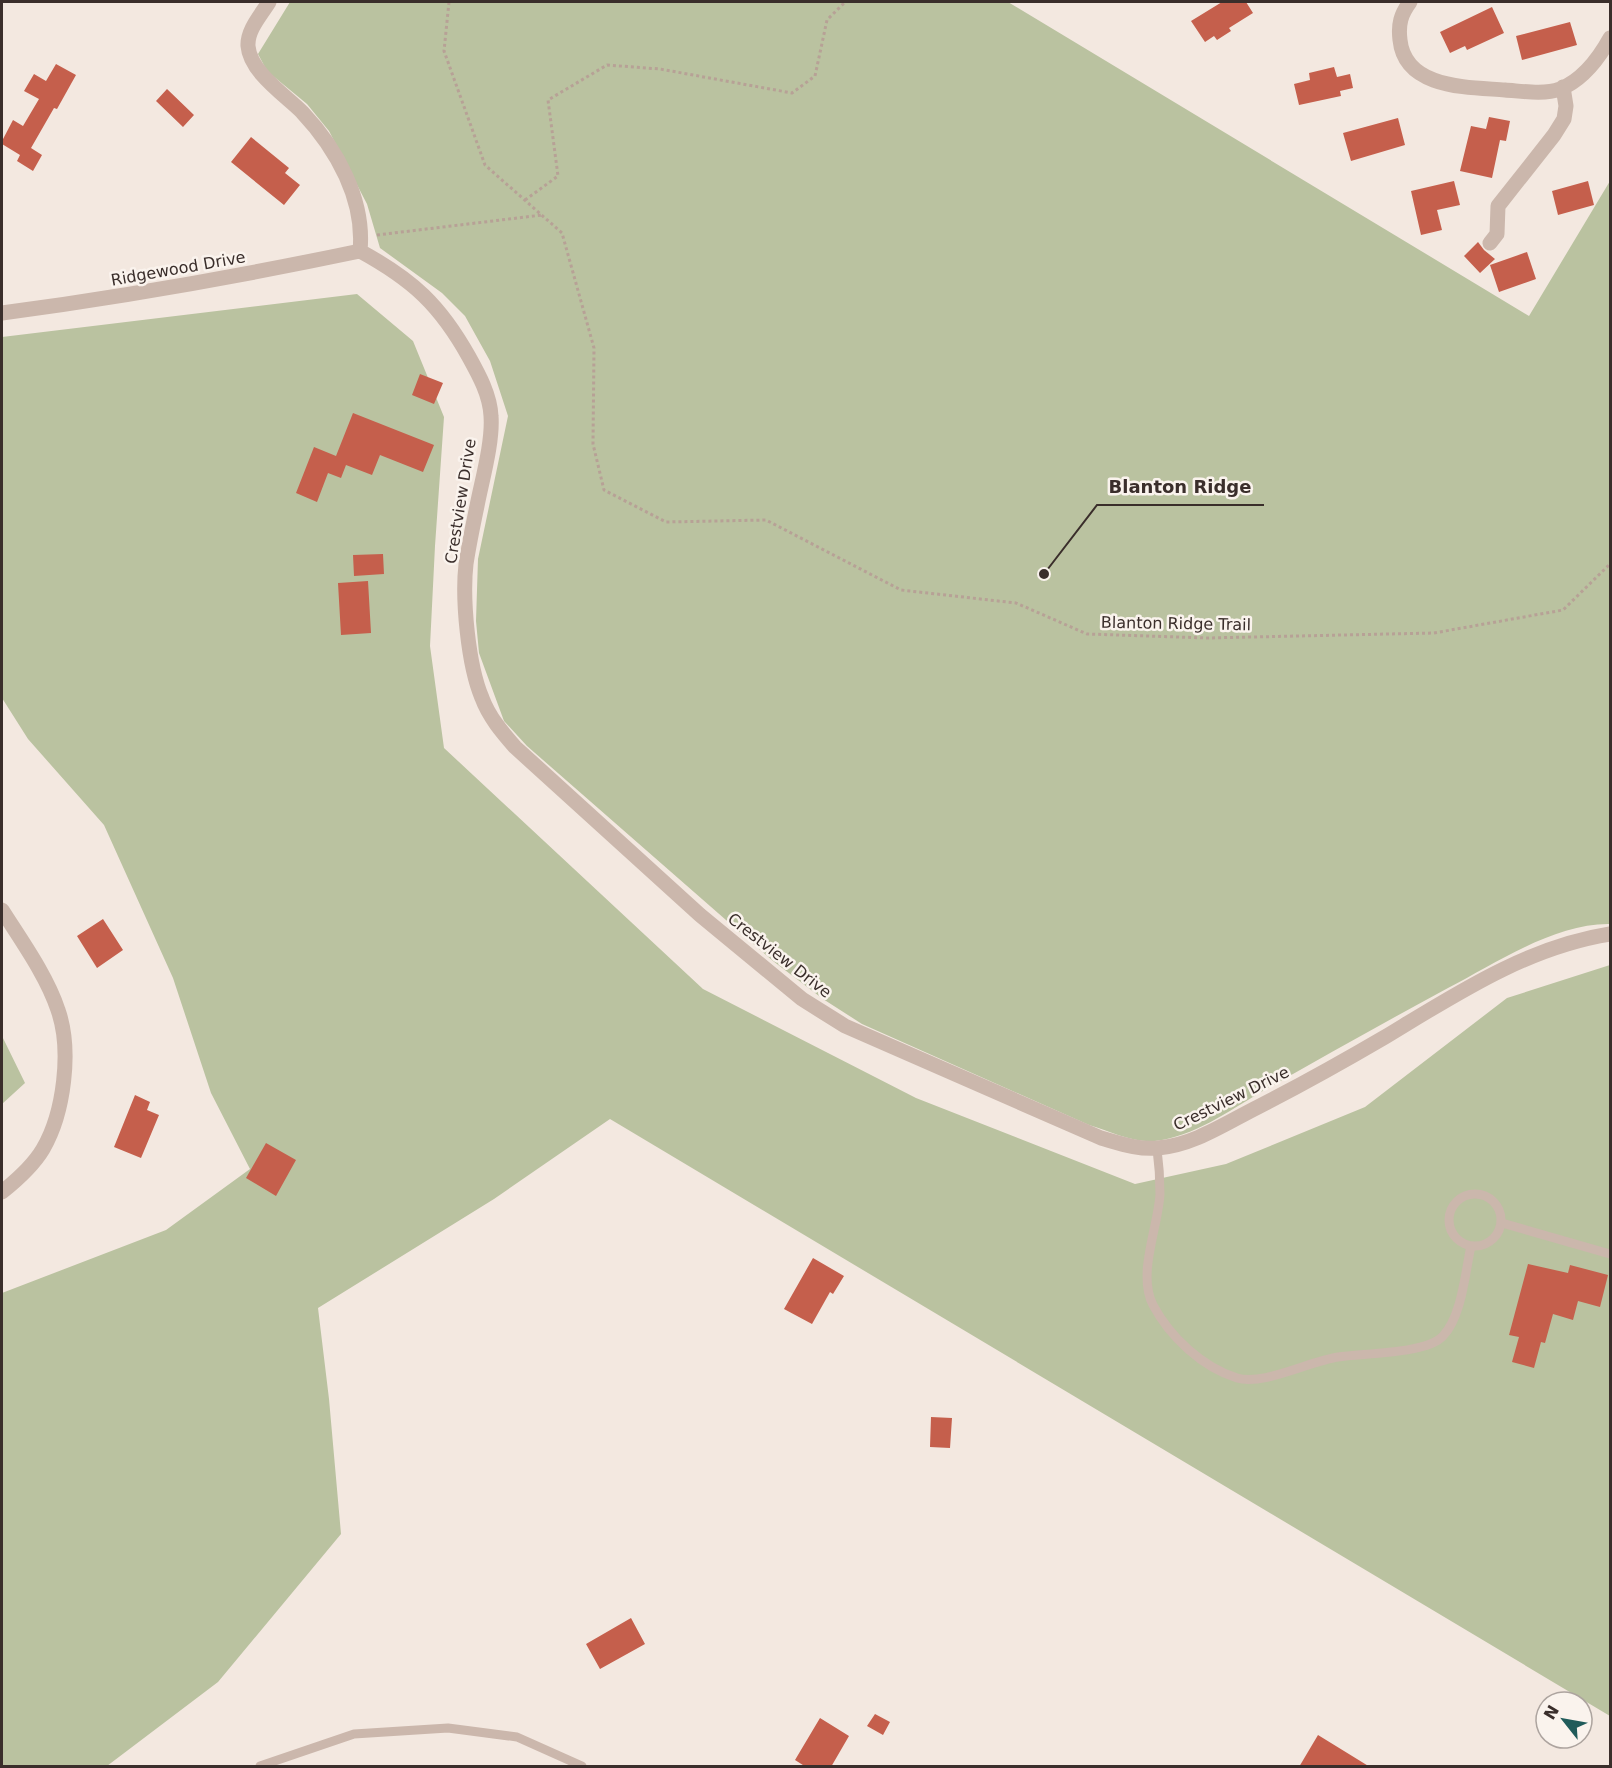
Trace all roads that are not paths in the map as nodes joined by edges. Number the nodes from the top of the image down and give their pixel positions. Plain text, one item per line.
1 (269, 2) edge
2 (1410, 2) edge
3 (1611, 38) edge
4 (1563, 87) junction
5 (1490, 243) dead end
6 (361, 244) junction
7 (2, 313) edge
8 (2, 910) edge
9 (1611, 934) edge
10 (1157, 1149) junction
11 (2, 1192) edge
12 (1502, 1223) junction
13 (1471, 1246) junction
14 (1611, 1254) edge
15 (260, 1767) edge
16 (582, 1767) edge

1 - 6 street
2 - 4 street
3 - 4 street
4 - 5 street
6 - 7 street, Ridgewood Drive
6 - 10 street, Crestview Drive
8 - 11 street
9 - 10 street, Crestview Drive
10 - 13 lane
12 - 13 lane
12 - 13 lane
12 - 14 lane
15 - 16 lane

